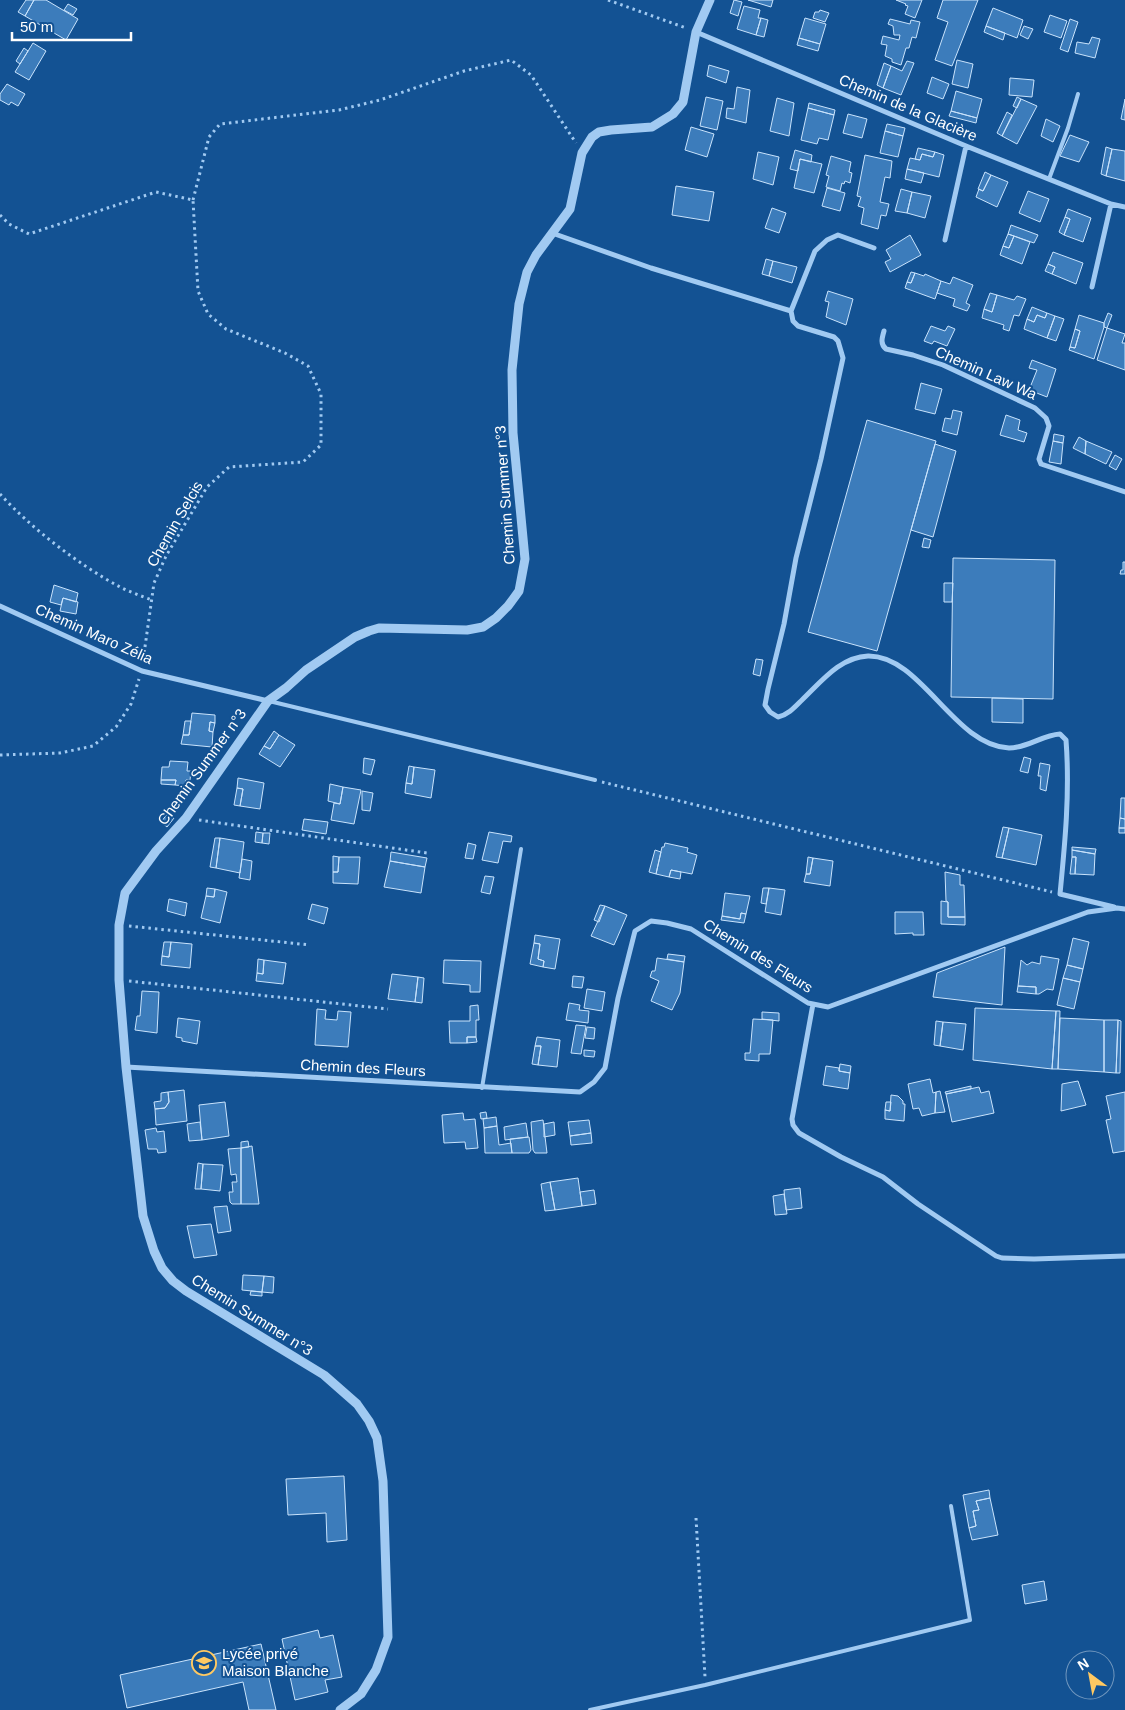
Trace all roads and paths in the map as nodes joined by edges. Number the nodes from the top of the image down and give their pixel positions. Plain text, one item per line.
1 (608, 0) edge
2 (710, 0) edge
3 (696, 32) junction
4 (1078, 94) dead end
5 (966, 146) junction
6 (582, 152) junction
7 (1048, 179) junction
8 (193, 200) junction
9 (1111, 204) junction
10 (1125, 207) edge
11 (0, 215) edge
12 (552, 233) junction
13 (945, 240) dead end
14 (874, 248) dead end
15 (1092, 287) dead end
16 (792, 311) junction
17 (884, 331) dead end
18 (1125, 492) edge
19 (0, 494) edge
20 (152, 600) junction
21 (0, 606) edge
22 (142, 670) junction
23 (268, 701) junction
24 (0, 755) edge
25 (595, 780) joint
26 (186, 818) junction
27 (521, 849) dead end
28 (427, 853) dead end
29 (1060, 894) junction
30 (1117, 908) junction
31 (1125, 909) edge
32 (119, 925) junction
33 (310, 945) dead end
34 (119, 980) junction
35 (813, 1004) junction
36 (388, 1009) dead end
37 (126, 1067) junction
38 (482, 1088) junction
39 (1125, 1256) edge
40 (951, 1506) dead end
41 (696, 1518) dead end
42 (705, 1685) junction
43 (340, 1710) edge
44 (590, 1710) edge

1 - 3 path
2 - 3 street, Chemin Summer n°3
3 - 5 street, Chemin de la Glacière
3 - 6 street, Chemin Summer n°3
4 - 7 lane
5 - 7 street, Chemin de la Glacière
5 - 13 street
6 - 8 path, Chemin Selcis
6 - 12 street, Chemin Summer n°3
7 - 9 street, Chemin de la Glacière
8 - 11 path
8 - 20 path, Chemin Selcis
9 - 10 street, Chemin de la Glacière
9 - 15 street
12 - 16 street
12 - 23 street, Chemin Summer n°3
14 - 16 street
16 - 29 street
17 - 18 street, Chemin Law Wa
19 - 20 path
20 - 22 path, Chemin Selcis
21 - 22 street, Chemin Maro Zélia
22 - 23 street, Chemin Maro Zélia
22 - 24 path, Chemin Selcis
23 - 25 lane
23 - 26 street, Chemin Summer n°3
25 - 29 path
26 - 28 path
26 - 32 street, Chemin Summer n°3
27 - 38 lane
29 - 30 street
30 - 31 street, Chemin des Fleurs
30 - 35 street, Chemin des Fleurs
32 - 33 path
32 - 34 street, Chemin Summer n°3
34 - 36 path
34 - 37 street, Chemin Summer n°3
35 - 38 street, Chemin des Fleurs
35 - 39 street
37 - 38 street, Chemin des Fleurs
37 - 43 street, Chemin Summer n°3
40 - 42 lane
41 - 42 path
42 - 44 lane

